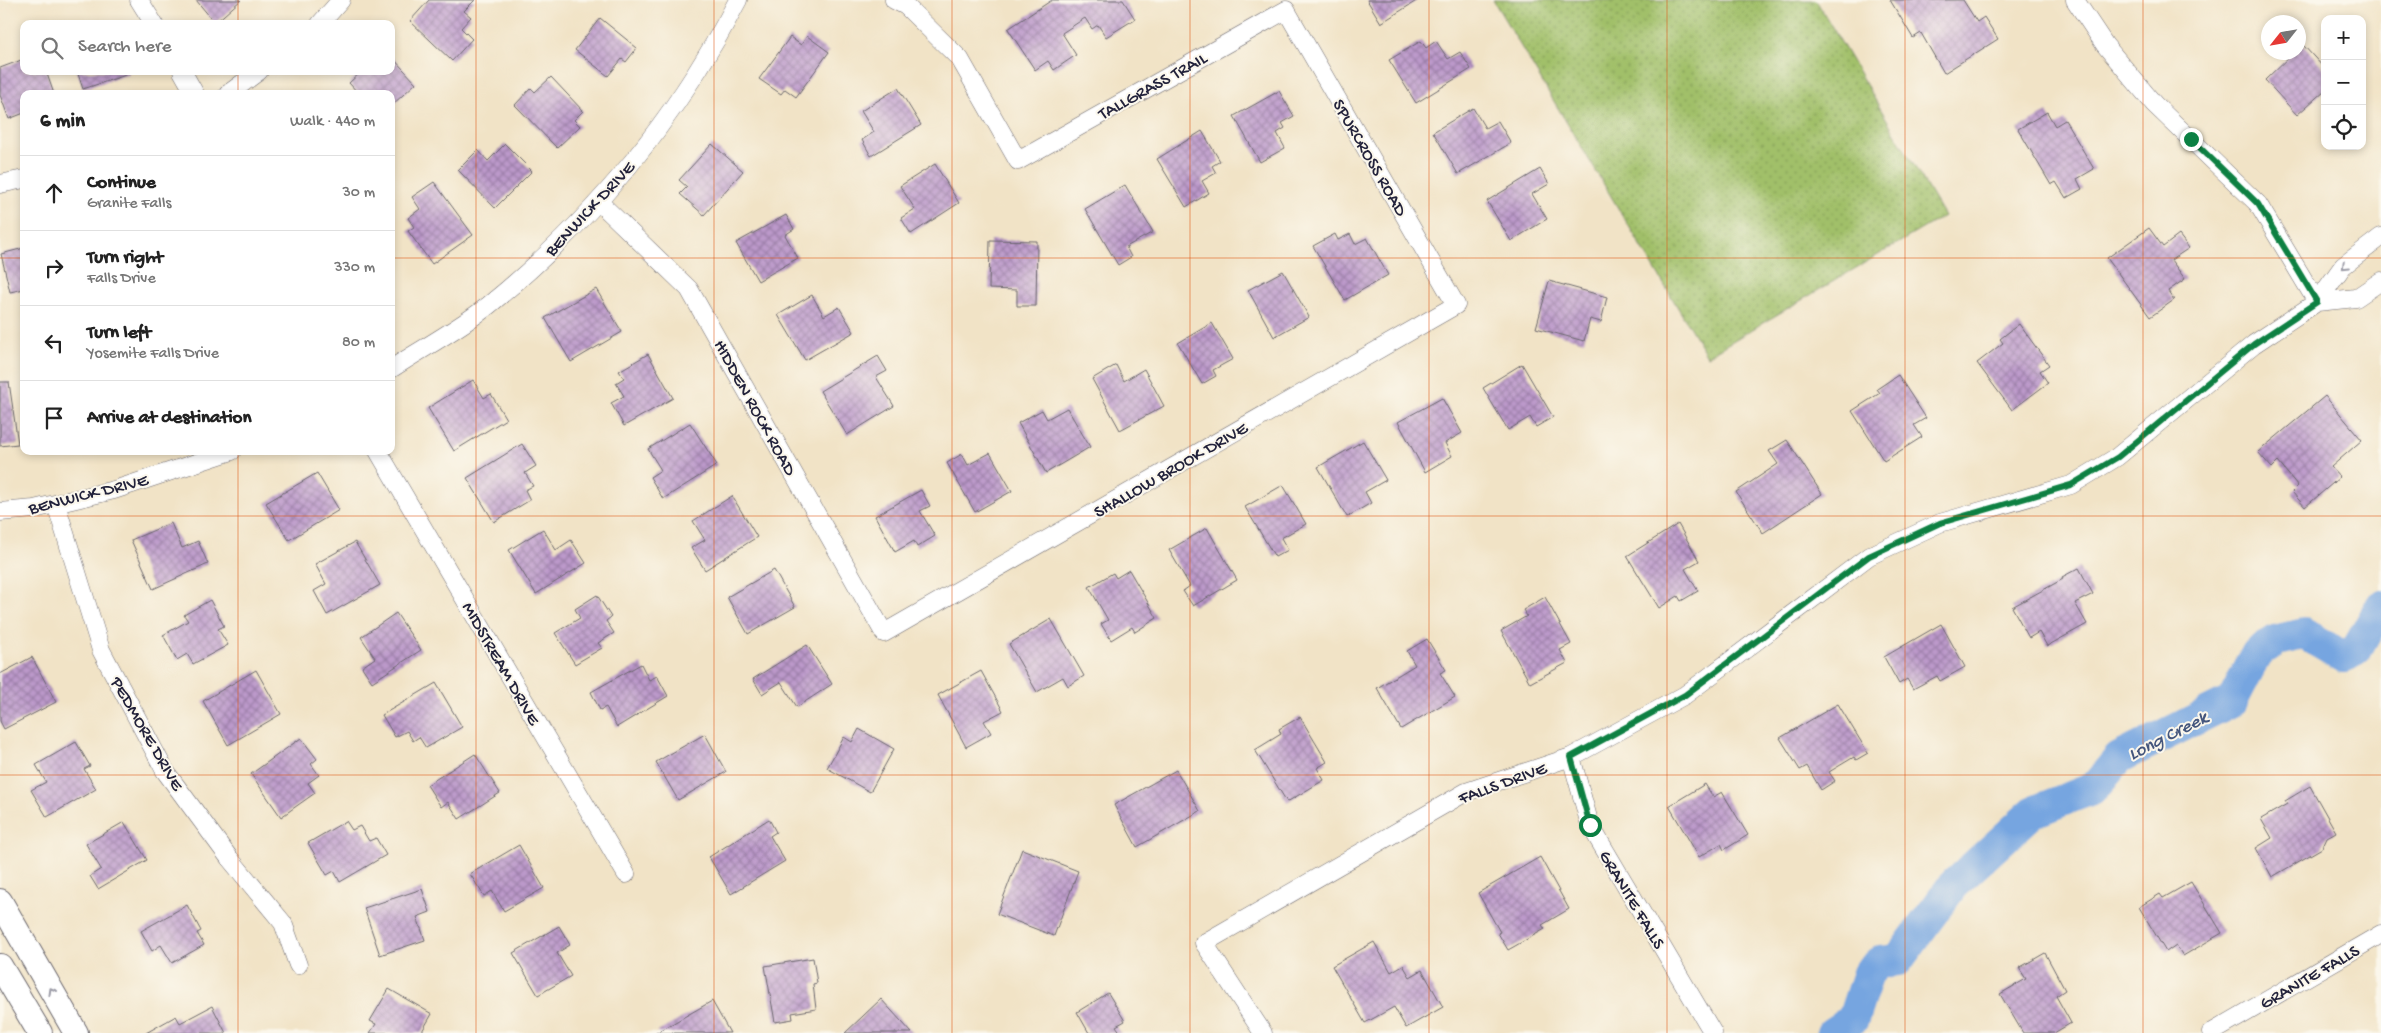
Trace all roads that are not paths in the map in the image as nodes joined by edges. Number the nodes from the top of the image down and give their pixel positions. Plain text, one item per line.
1 (139, 0) edge
2 (341, 0) edge
3 (738, 0) edge
4 (894, 0) edge
5 (2075, 0) edge
6 (1286, 10) joint
7 (152, 20) edge
8 (324, 20) edge
9 (184, 75) edge
10 (254, 75) edge
11 (193, 90) edge
12 (233, 90) edge
13 (20, 180) edge
14 (0, 184) edge
15 (599, 202) junction
16 (2381, 236) edge
17 (2381, 281) edge
18 (2317, 302) junction
19 (1456, 305) joint
20 (395, 366) edge
21 (220, 455) edge
22 (380, 455) edge
23 (56, 504) junction
24 (0, 512) edge
25 (884, 633) joint
26 (1571, 757) junction
27 (626, 874) dead end
28 (0, 900) edge
29 (2381, 934) edge
30 (298, 965) dead end
31 (0, 966) edge
32 (40, 1033) edge
33 (76, 1033) edge
34 (1263, 1033) edge
35 (1713, 1033) edge
36 (2211, 1033) edge

1 - 7 street
2 - 8 street
3 - 15 street, BENWICK DRIVE
4 - 6 street, TALLGRASS TRAIL
5 - 18 street
6 - 19 street, SPURCROSS ROAD
9 - 11 street
10 - 12 street
13 - 14 street
15 - 20 street, BENWICK DRIVE
15 - 25 street, HIDDEN ROCK ROAD
16 -> 18 street, FALLS DRIVE
17 - 18 street, FALLS DRIVE
18 - 26 street, FALLS DRIVE
19 - 25 street, SHALLOW BROOK DRIVE
21 - 23 street, BENWICK DRIVE
22 - 27 street, MIDSTREAM DRIVE
23 - 24 street, BENWICK DRIVE
23 - 30 street, PEDMORE DRIVE
26 - 34 street, FALLS DRIVE
26 - 35 street, GRANITE FALLS
33 -> 28 street
29 - 36 street, GRANITE FALLS
31 - 32 street

